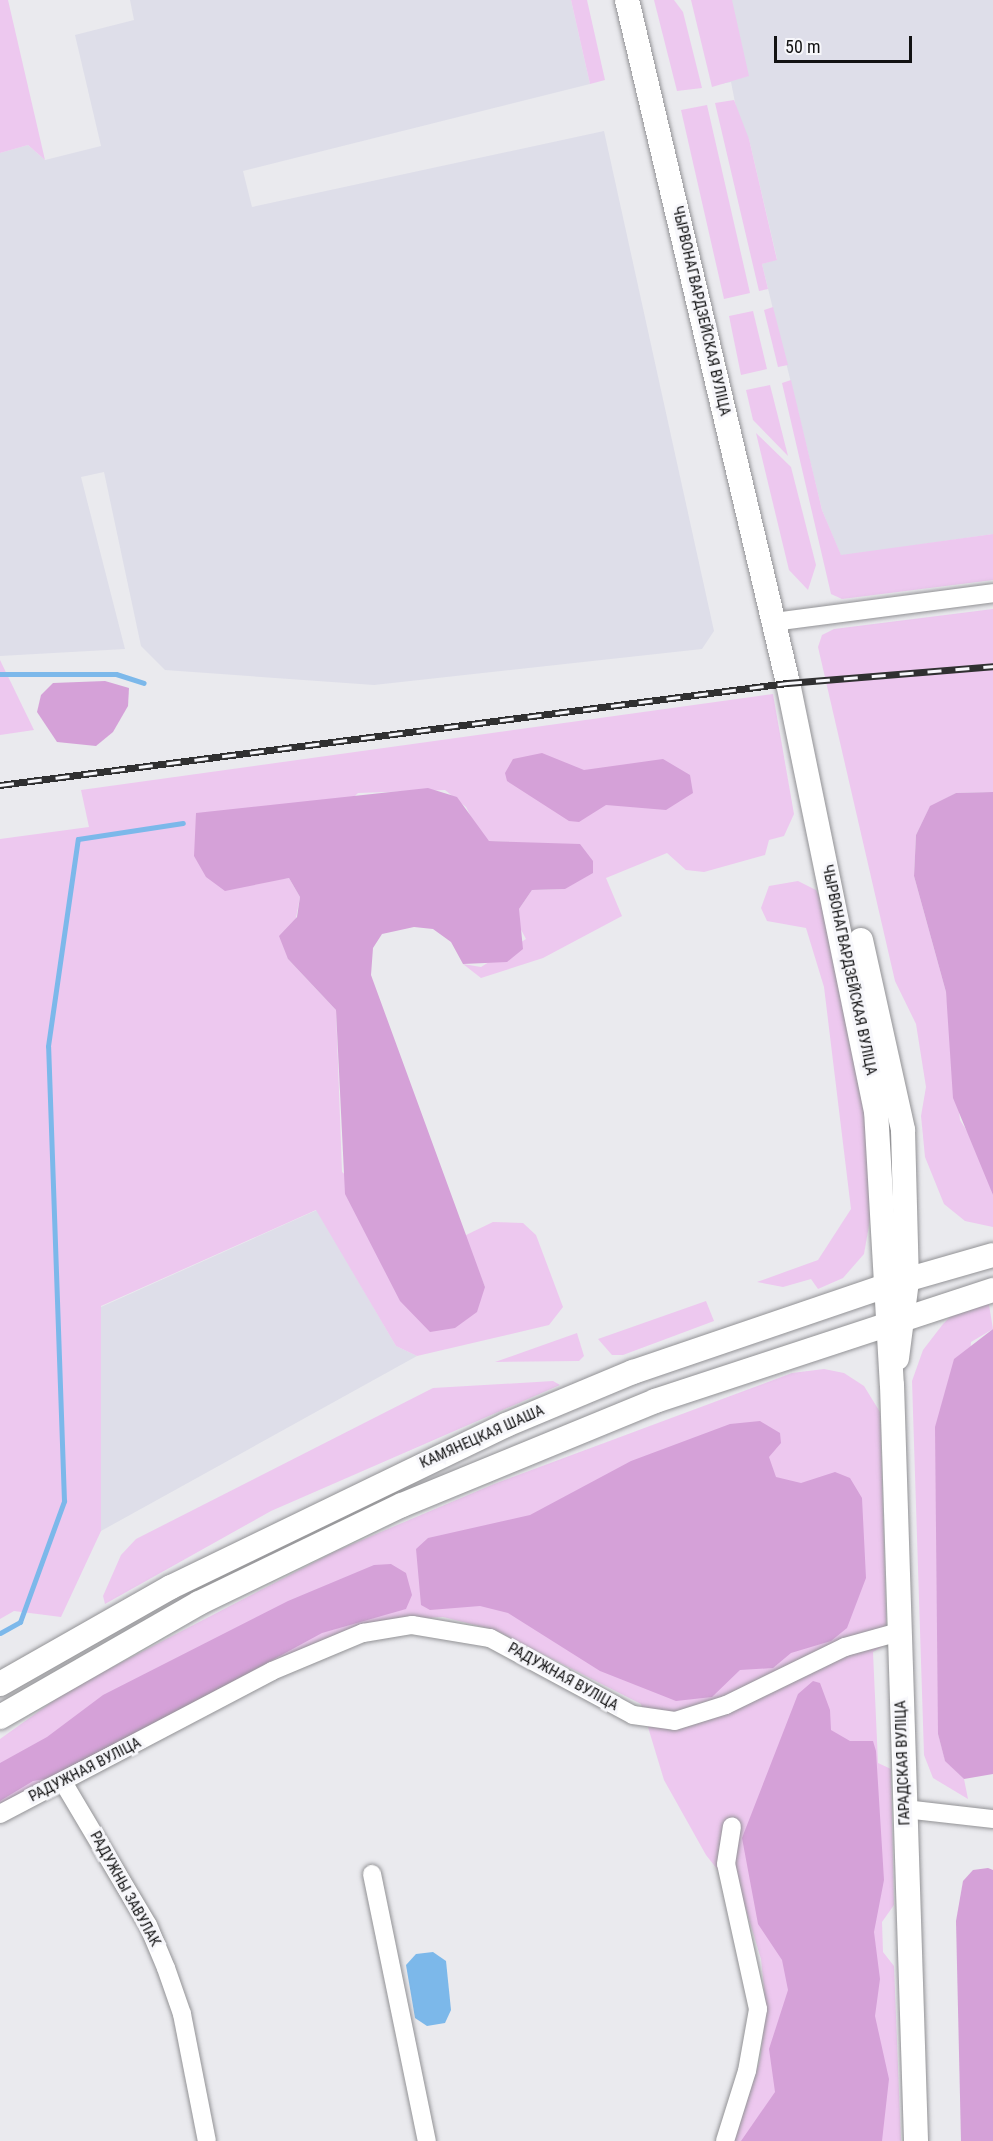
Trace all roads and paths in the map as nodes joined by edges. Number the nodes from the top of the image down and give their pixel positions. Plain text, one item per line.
1 (627, 0) edge
2 (640, 0) edge
3 (993, 593) edge
4 (780, 622) junction
5 (993, 1255) edge
6 (896, 1283) junction
7 (993, 1290) edge
8 (895, 1319) junction
9 (899, 1632) junction
10 (65, 1681) junction
11 (0, 1684) edge
12 (0, 1717) edge
13 (0, 1732) edge
14 (63, 1782) junction
15 (905, 1809) junction
16 (0, 1814) edge
17 (993, 1819) edge
18 (732, 1826) dead end
19 (372, 1874) dead end
20 (207, 2141) edge
21 (427, 2141) edge
22 (724, 2141) edge
23 (916, 2141) edge

1 - 4 main road, ЧЫРВОНАГВАРДЗЕЙСКАЯ ВУЛІЦА
2 - 4 main road, ЧЫРВОНАГВАРДЗЕЙСКАЯ ВУЛІЦА
3 - 4 street
4 - 6 main road, ЧЫРВОНАГВАРДЗЕЙСКАЯ ВУЛІЦА
5 - 6 main road, КАМЯНЕЦКАЯ ШАША
6 - 8 main road, ЧЫРВОНАГВАРДЗЕЙСКАЯ ВУЛІЦА
6 - 11 main road, КАМЯНЕЦКАЯ ШАША
7 - 8 main road, КАМЯНЕЦКАЯ ШАША
8 - 9 main road, ГАРАДСКАЯ ВУЛІЦА
8 - 10 main road, КАМЯНЕЦКАЯ ШАША
9 - 14 street, РАДУЖНАЯ ВУЛІЦА
9 - 15 main road, ГАРАДСКАЯ ВУЛІЦА
10 - 12 main road, КАМЯНЕЦКАЯ ШАША
10 - 13 main road
14 - 16 street, РАДУЖНАЯ ВУЛІЦА
14 - 20 street, РАДУЖНЫ ЗАВУЛАК
15 - 17 street
15 - 23 main road, ГАРАДСКАЯ ВУЛІЦА
18 - 22 street
19 - 21 street

